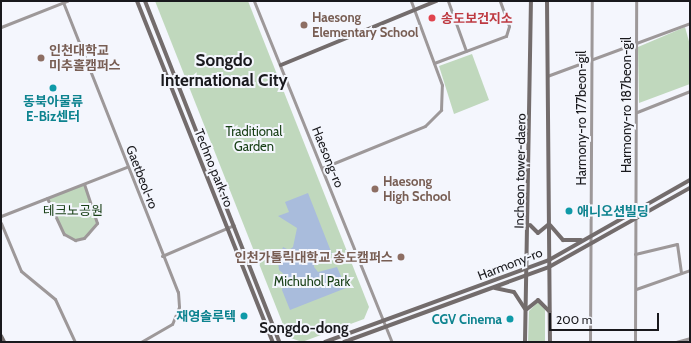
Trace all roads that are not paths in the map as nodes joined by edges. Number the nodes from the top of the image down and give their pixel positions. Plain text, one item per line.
1 (137, 1) edge
2 (146, 1) edge
3 (254, 1) edge
4 (411, 1) edge
5 (436, 1) edge
6 (448, 1) edge
7 (500, 1) edge
8 (531, 1) edge
9 (547, 1) edge
10 (592, 1) edge
11 (636, 1) edge
12 (65, 2) edge
13 (414, 10) junction
14 (690, 23) edge
15 (1, 27) edge
16 (637, 44) junction
17 (466, 51) junction
18 (591, 61) junction
19 (434, 63) junction
20 (281, 65) junction
21 (546, 76) junction
22 (690, 91) edge
23 (637, 112) junction
24 (127, 167) junction
25 (322, 168) junction
26 (690, 180) edge
27 (84, 184) junction
28 (690, 188) edge
29 (47, 198) junction
30 (635, 210) junction
31 (1, 216) edge
32 (635, 218) junction
33 (1, 223) edge
34 (529, 223) junction
35 (548, 223) junction
36 (235, 225) junction
37 (227, 228) junction
38 (590, 236) junction
39 (584, 240) junction
40 (590, 244) junction
41 (635, 254) junction
42 (162, 256) junction
43 (549, 260) junction
44 (549, 267) junction
45 (528, 268) junction
46 (690, 270) edge
47 (681, 273) junction
48 (528, 275) junction
49 (494, 288) junction
50 (636, 289) junction
51 (526, 313) junction
52 (550, 319) junction
53 (382, 321) junction
54 (386, 327) junction
55 (1, 336) edge
56 (690, 338) edge
57 (4, 342) edge
58 (75, 342) edge
59 (141, 342) edge
60 (273, 342) edge
61 (279, 342) edge
62 (325, 342) edge
63 (344, 342) edge
64 (392, 342) edge
65 (525, 342) edge
66 (550, 342) edge
67 (590, 342) edge
68 (635, 342) edge
69 (676, 342) edge

1 - 37 street, Techno park-ro
2 - 36 street
3 - 20 street, Haesong-ro
4 - 13 street
5 - 13 street
6 - 17 street
7 - 17 street
8 - 34 street, Incheon tower-daero
9 - 21 street, Incheon tower-daero
10 - 18 street, Harmony-ro 177beon-gil
11 - 16 street, Harmony-ro 187beon-gil
12 - 15 street, Gaetbeol-ro
12 - 24 street, Gaetbeol-ro
13 - 19 street
13 - 20 street
14 - 16 street
16 - 18 street
16 - 23 street, Harmony-ro 187beon-gil
17 - 19 street
18 - 21 street
18 - 38 street, Harmony-ro 177beon-gil
19 - 25 street
20 - 25 street, Haesong-ro
21 - 35 street, Incheon tower-daero
22 - 23 street
23 - 30 street, Harmony-ro 187beon-gil
24 - 27 street
24 - 42 street, Gaetbeol-ro
25 - 53 street, Haesong-ro
26 - 30 street, Harmony-ro
27 - 29 street
27 - 29 street
28 - 32 street, Harmony-ro
29 - 31 street
30 - 32 street, Harmony-ro 187beon-gil
30 - 38 street, Harmony-ro
32 - 40 street, Harmony-ro
32 - 41 street, Harmony-ro 187beon-gil
33 - 58 street
34 - 35 street
34 - 45 street, Incheon tower-daero
35 - 39 street
35 - 43 street, Incheon tower-daero
36 - 37 street
36 - 61 street
37 - 42 street
37 - 60 street, Techno park-ro
38 - 39 street, Harmony-ro
38 - 40 street, Harmony-ro 177beon-gil
39 - 43 street, Harmony-ro
40 - 44 street, Harmony-ro
40 - 67 street, Harmony-ro 177beon-gil
41 - 47 street
41 - 50 street, Harmony-ro 187beon-gil
42 - 59 street, Gaetbeol-ro
43 - 44 street, Incheon tower-daero
43 - 45 street, Harmony-ro
44 - 48 street, Harmony-ro
44 - 52 street, Incheon tower-daero
45 - 48 street, Incheon tower-daero
45 - 53 street, Harmony-ro
46 - 47 street
47 - 50 street
48 - 49 street, Harmony-ro
48 - 51 street, Incheon tower-daero
49 - 51 street
49 - 54 street, Harmony-ro
50 - 68 street, Harmony-ro 187beon-gil
51 - 52 street
51 - 65 street, Incheon tower-daero
52 - 66 street, Incheon tower-daero
53 - 54 street, Haesong-ro
53 - 62 street, Harmony-ro
54 - 63 street, Harmony-ro
54 - 64 street, Haesong-ro
55 - 57 street
56 - 69 street

